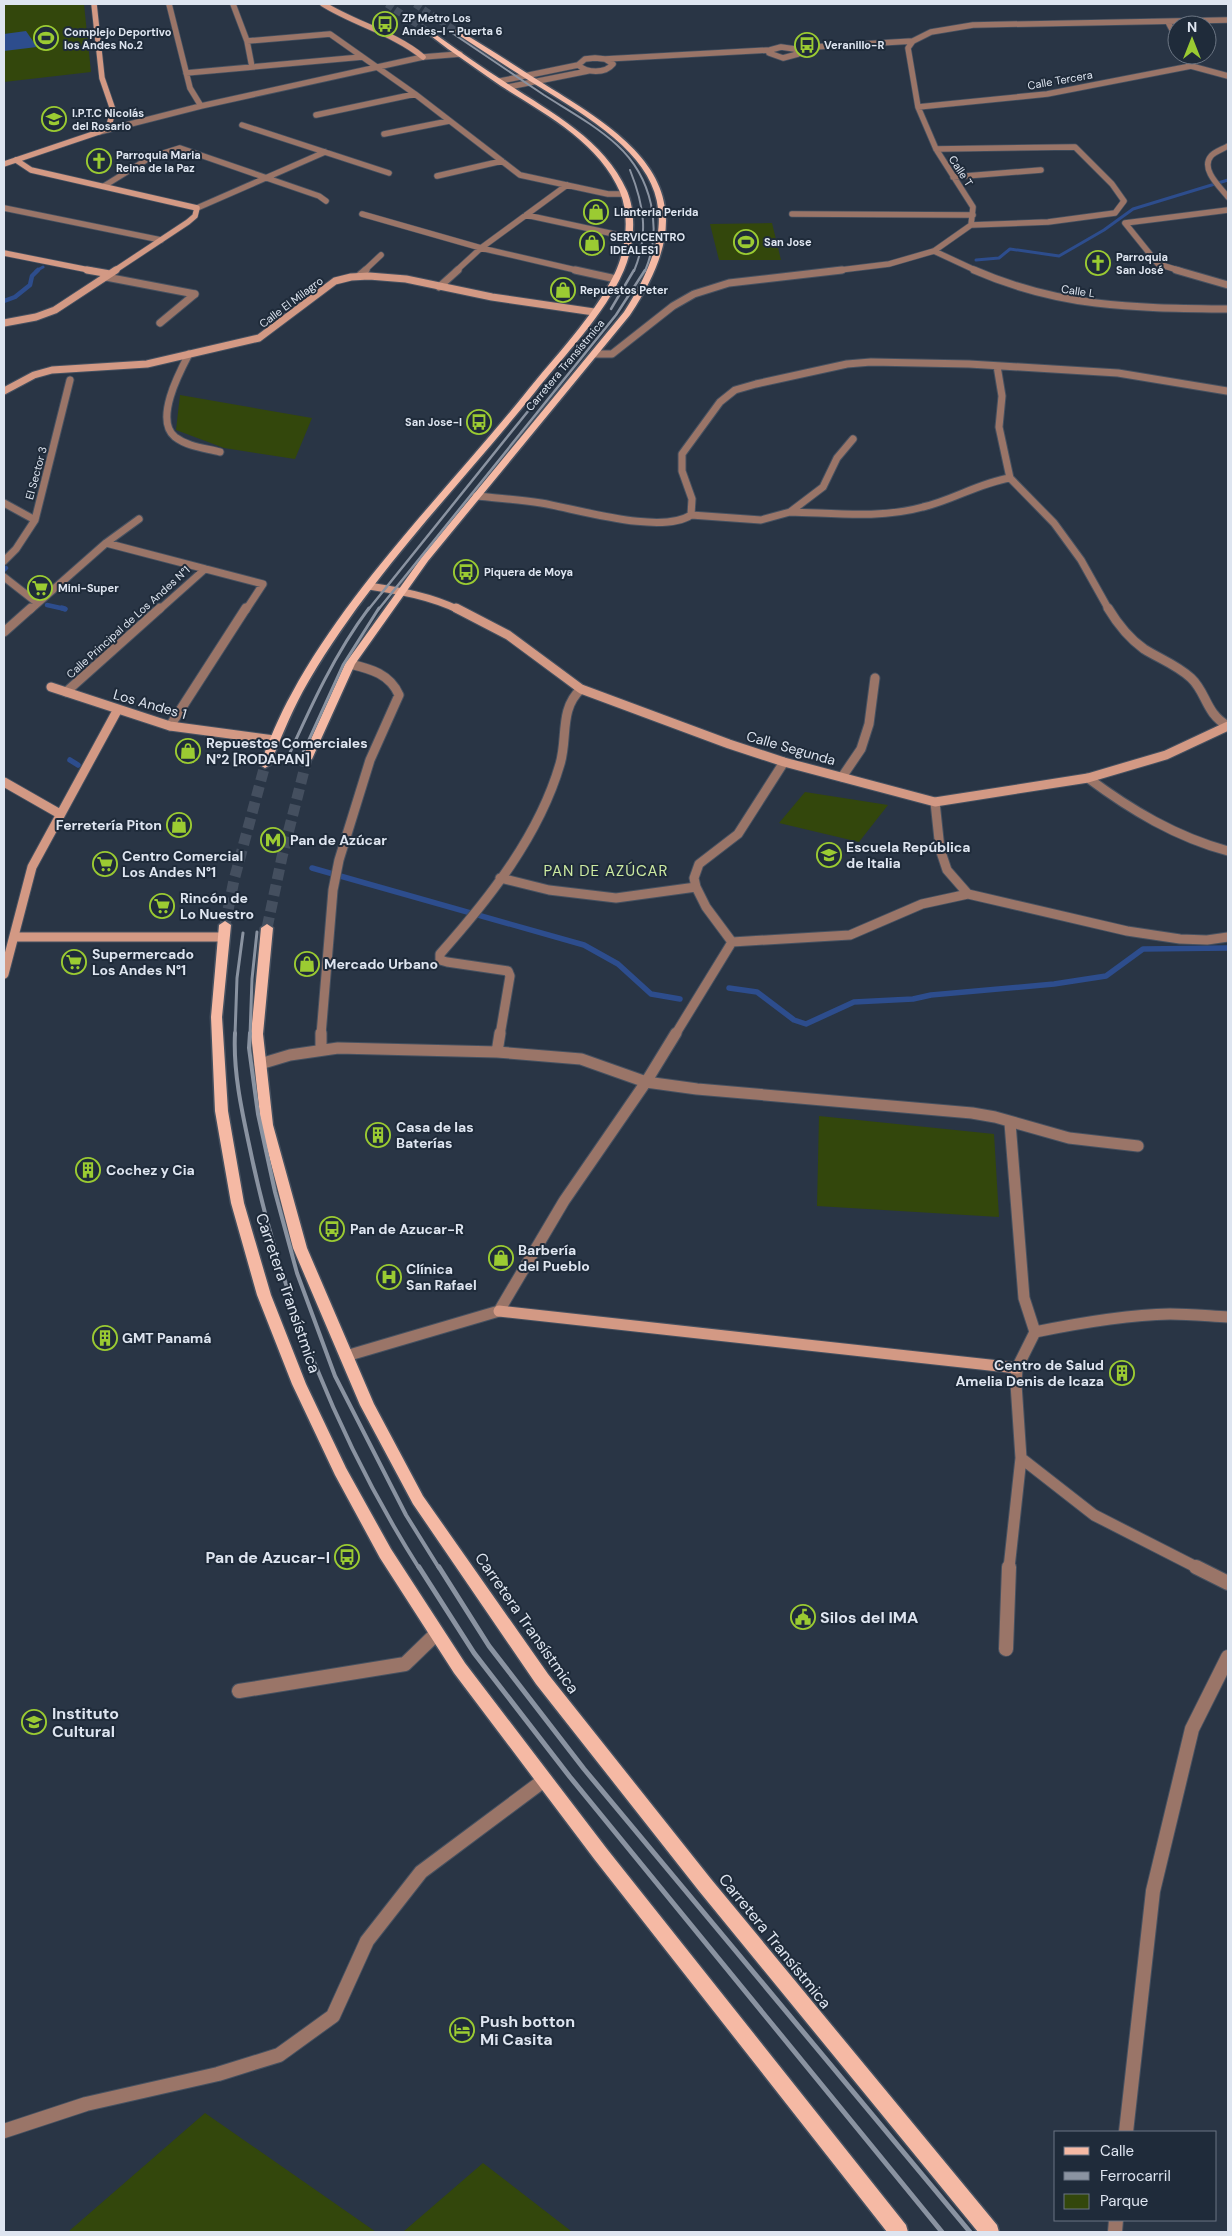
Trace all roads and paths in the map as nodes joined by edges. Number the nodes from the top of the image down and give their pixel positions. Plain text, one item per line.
1 (94, 4) edge
2 (169, 4) edge
3 (233, 4) edge
4 (323, 4) edge
5 (1167, 22) edge
6 (456, 30) tunnel mouth
7 (433, 35) tunnel mouth
8 (247, 40) junction
9 (913, 41) junction
10 (865, 43) junction
11 (813, 46) tunnel mouth
12 (908, 48) junction
13 (868, 49) junction
14 (770, 50) junction
15 (820, 52) tunnel mouth
16 (806, 53) tunnel mouth
17 (460, 54) junction
18 (796, 56) junction
19 (362, 57) junction
20 (424, 57) junction
21 (774, 57) junction
22 (605, 59) junction
23 (578, 65) junction
24 (613, 65) junction
25 (1191, 66) joint
26 (252, 67) junction
27 (376, 68) junction
28 (588, 70) junction
29 (186, 73) junction
30 (527, 76) junction
31 (1228, 76) edge
32 (500, 81) junction
33 (536, 82) junction
34 (508, 87) junction
35 (415, 94) junction
36 (201, 106) junction
37 (918, 107) junction
38 (316, 115) dead end
39 (449, 121) junction
40 (242, 125) dead end
41 (99, 132) junction
42 (384, 134) dead end
43 (1228, 146) edge
44 (936, 149) junction
45 (325, 152) junction
46 (16, 160) junction
47 (502, 161) junction
48 (4, 164) edge
49 (1041, 170) dead end
50 (389, 173) dead end
51 (437, 176) dead end
52 (953, 176) junction
53 (268, 177) junction
54 (567, 185) junction
55 (104, 186) junction
56 (625, 194) junction
57 (1228, 197) edge
58 (326, 201) dead end
59 (4, 208) edge
60 (197, 208) junction
61 (1228, 210) edge
62 (362, 214) dead end
63 (792, 214) dead end
64 (526, 215) junction
65 (973, 215) junction
66 (971, 225) junction
67 (628, 237) junction
68 (161, 240) junction
69 (481, 248) junction
70 (934, 251) junction
71 (4, 253) edge
72 (381, 255) dead end
73 (108, 275) junction
74 (360, 275) junction
75 (616, 279) junction
76 (1228, 285) edge
77 (439, 287) junction
78 (1228, 310) edge
79 (594, 312) junction
80 (4, 323) edge
81 (160, 323) dead end
82 (189, 354) junction
83 (594, 354) junction
84 (997, 366) junction
85 (70, 380) dead end
86 (4, 391) edge
87 (1228, 391) edge
88 (853, 439) dead end
89 (220, 452) dead end
90 (1010, 478) junction
91 (476, 496) junction
92 (4, 503) edge
93 (790, 512) junction
94 (691, 515) junction
95 (139, 519) dead end
96 (34, 520) junction
97 (106, 543) junction
98 (4, 561) edge
99 (205, 569) junction
100 (4, 577) edge
101 (369, 586) junction
102 (402, 591) junction
103 (36, 602) junction
104 (4, 632) edge
105 (350, 664) junction
106 (875, 678) dead end
107 (51, 688) dead end
108 (581, 689) junction
109 (66, 692) junction
110 (118, 709) junction
111 (170, 726) junction
112 (1228, 726) edge
113 (274, 740) junction
114 (307, 759) tunnel mouth
115 (784, 762) junction
116 (265, 765) tunnel mouth
117 (842, 777) junction
118 (1088, 778) junction
119 (4, 782) edge
120 (934, 802) junction
121 (60, 814) junction
122 (1228, 851) edge
123 (500, 878) junction
124 (696, 887) junction
125 (968, 894) junction
126 (267, 928) tunnel mouth
127 (224, 931) joint
128 (14, 937) junction
129 (1228, 937) edge
130 (732, 942) junction
131 (4, 974) edge
132 (320, 1050) junction
133 (497, 1052) junction
134 (260, 1064) junction
135 (646, 1082) junction
136 (1010, 1123) junction
137 (1138, 1146) dead end
138 (500, 1311) junction
139 (1228, 1317) edge
140 (1035, 1332) junction
141 (346, 1356) junction
142 (1017, 1368) junction
143 (1021, 1458) junction
144 (1228, 1583) edge
145 (436, 1634) junction
146 (1006, 1649) dead end
147 (1228, 1657) edge
148 (239, 1691) dead end
149 (543, 1781) junction
150 (4, 2130) edge
151 (1126, 2131) edge
152 (899, 2232) edge
153 (990, 2232) edge

1 - 41 street
2 - 29 street
3 - 8 street
4 - 20 street
5 - 9 street
6 - 30 main road, Carretera Transístmica
7 - 17 main road, Carretera Transístmica
8 - 19 street
8 - 26 street
9 - 10 street
9 - 12 street
10 - 11 street
10 - 13 street
12 - 13 street
12 - 37 street, Calle T
13 - 15 street
14 - 18 street
14 - 21 street
14 - 22 street
16 - 18 street
17 - 20 street
17 - 32 main road, Carretera Transístmica
18 - 21 street
19 - 26 street
19 - 27 street
20 - 27 street
21 - 24 street
22 - 23 street
22 - 24 street
23 - 28 street
23 - 30 street
24 - 28 street
25 - 31 street
25 - 37 street, Calle Tercera
26 - 29 street
27 - 35 street
27 - 36 street
28 - 33 street
29 - 36 street
30 - 32 street
30 - 33 main road, Carretera Transístmica
32 - 34 main road, Carretera Transístmica
33 - 34 street
33 - 83 main road, Carretera Transístmica
34 - 56 main road, Carretera Transístmica
35 - 38 street
35 - 39 street
36 - 41 street
37 - 44 street, Calle T
39 - 42 street
39 - 47 street
40 - 45 street
41 - 46 street
43 - 57 street
44 - 52 street, Calle T
44 - 66 street
45 - 50 street
45 - 53 street
46 - 48 street
46 - 55 street
47 - 51 street
47 - 54 street
49 - 52 street
52 - 65 street, Calle T
53 - 55 street
53 - 58 street
53 - 60 street
54 - 56 street
54 - 64 street
55 - 60 street
56 - 67 main road, Carretera Transístmica
59 - 68 street
60 - 68 street
61 - 76 street
62 - 69 street
63 - 65 street
64 - 67 street
64 - 69 street
65 - 66 street
66 - 70 street
67 - 75 main road, Carretera Transístmica
68 - 73 street
69 - 75 street
69 - 77 street
70 - 78 street, Calle L
70 - 83 street
71 - 73 street
72 - 74 street
73 - 80 street
73 - 81 street
74 - 77 street, Calle El Milagro
74 - 82 street, Calle El Milagro
75 - 79 main road, Carretera Transístmica
77 - 79 street, Calle El Milagro
79 - 101 main road, Carretera Transístmica
82 - 86 street, Calle El Milagro
82 - 89 street
83 - 91 main road, Carretera Transístmica
84 - 87 street
84 - 90 street
84 - 94 street
85 - 96 street, El Sector 3
88 - 93 street
90 - 93 street
90 - 112 street
91 - 94 street
91 - 102 main road, Carretera Transístmica
92 - 96 street
93 - 94 street
95 - 97 street
96 - 98 street, El Sector 3
97 - 99 street
97 - 103 street
99 - 109 street, Calle Principal de Los Andes N°1
99 - 111 street
100 - 103 street
101 - 102 street, Calle Segunda
101 - 113 main road, Carretera Transístmica
102 - 105 main road, Carretera Transístmica
102 - 108 street, Calle Segunda
103 - 104 street
105 - 114 main road, Carretera Transístmica
105 - 132 street
106 - 117 street
107 - 109 street, Los Andes 1
108 - 115 street, Calle Segunda
108 - 123 street
109 - 110 street, Los Andes 1
110 - 111 street, Los Andes 1
110 - 121 street
111 - 113 street, Los Andes 1
112 - 118 street, Calle Segunda
113 - 116 main road, Carretera Transístmica
115 - 117 street, Calle Segunda
115 - 124 street
117 - 120 street, Calle Segunda
118 - 120 street, Calle Segunda
118 - 122 street
119 - 121 street
120 - 125 street
121 - 128 street
123 - 124 street
123 - 133 street
124 - 130 street
125 - 129 street
125 - 130 street
126 - 134 main road, Carretera Transístmica
127 - 128 street
127 - 145 main road, Carretera Transístmica
128 - 131 street
130 - 135 street
132 - 133 street
132 - 134 street
133 - 135 street
134 - 141 main road, Carretera Transístmica
135 - 136 street
135 - 138 street
136 - 137 street
136 - 140 street
138 - 141 street
138 - 142 street
139 - 140 street
140 - 142 street
141 - 153 main road, Carretera Transístmica
142 - 143 street
143 - 144 street
143 - 146 street
145 - 148 street
145 - 149 main road, Carretera Transístmica
147 - 151 street
149 - 150 street
149 - 152 main road, Carretera Transístmica

